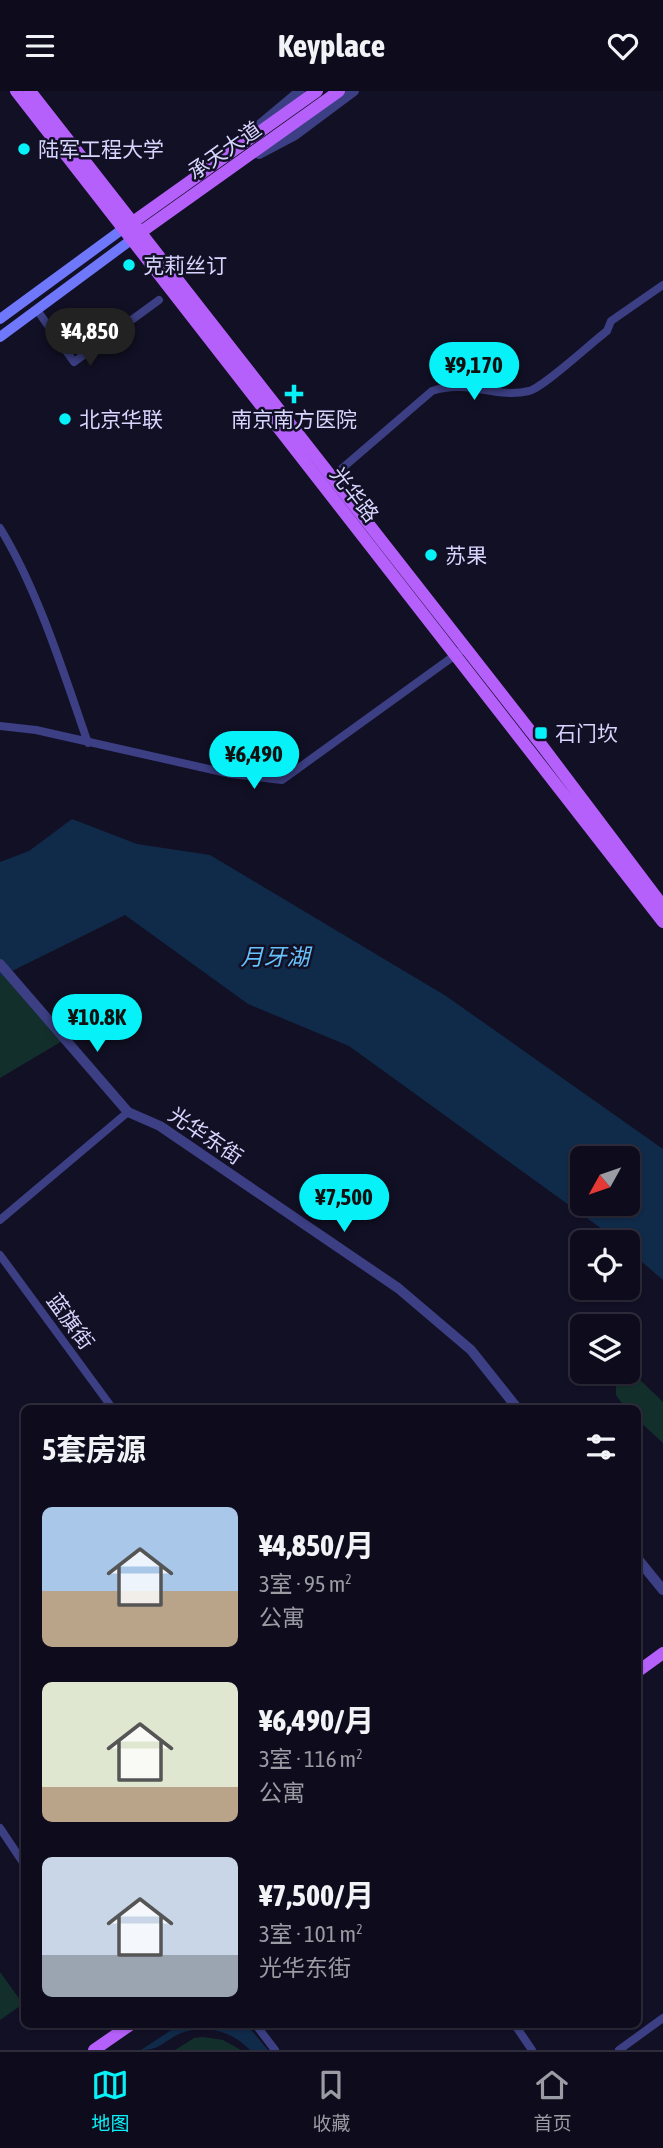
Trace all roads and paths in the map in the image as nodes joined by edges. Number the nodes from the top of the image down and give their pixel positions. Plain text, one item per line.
1 (16, 91) edge
2 (30, 91) edge
3 (300, 91) edge
4 (317, 91) edge
5 (339, 91) edge
6 (354, 91) edge
7 (290, 119) junction
8 (225, 156) junction
9 (233, 167) junction
10 (132, 230) junction
11 (663, 285) edge
12 (159, 300) dead end
13 (37, 310) junction
14 (0, 319) edge
15 (0, 337) edge
16 (332, 477) junction
17 (0, 528) edge
18 (460, 650) junction
19 (0, 726) edge
20 (88, 743) junction
21 (663, 906) edge
22 (663, 922) edge
23 (0, 964) edge
24 (128, 1112) junction
25 (0, 1220) edge
26 (0, 1255) edge
27 (110, 1405) edge
28 (515, 1405) edge
29 (641, 1563) edge
30 (663, 1590) edge
31 (663, 1653) edge
32 (641, 1669) edge
33 (0, 1828) edge
34 (21, 1860) edge
35 (663, 2018) edge
36 (126, 2028) edge
37 (258, 2028) edge
38 (516, 2028) edge
39 (94, 2050) edge
40 (275, 2050) edge
41 (532, 2050) edge
42 (618, 2050) edge

1 - 10 main road, 光华路
2 - 10 main road, 光华路
3 - 8 street
4 - 7 main road, 承天大道
5 - 7 main road, 承天大道
6 - 9 street
7 - 8 main road, 承天大道
7 - 9 main road, 承天大道
8 - 10 main road, 承天大道
9 - 10 main road, 承天大道
10 - 13 main road
10 - 14 main road
10 - 16 main road, 光华路
10 - 18 main road, 光华路
11 - 16 street
12 - 13 street
13 - 15 main road
16 - 18 main road, 光华路
17 - 20 street
18 - 20 street
18 - 21 main road, 光华路
18 - 22 main road, 光华路
19 - 20 street
23 - 24 street, 光华东街
24 - 25 street
24 - 28 street, 光华东街
26 - 27 street, 蓝旗街
29 - 30 street
31 - 32 main road
33 - 34 street
35 - 42 street
36 - 39 main road
37 - 40 street
38 - 41 street

